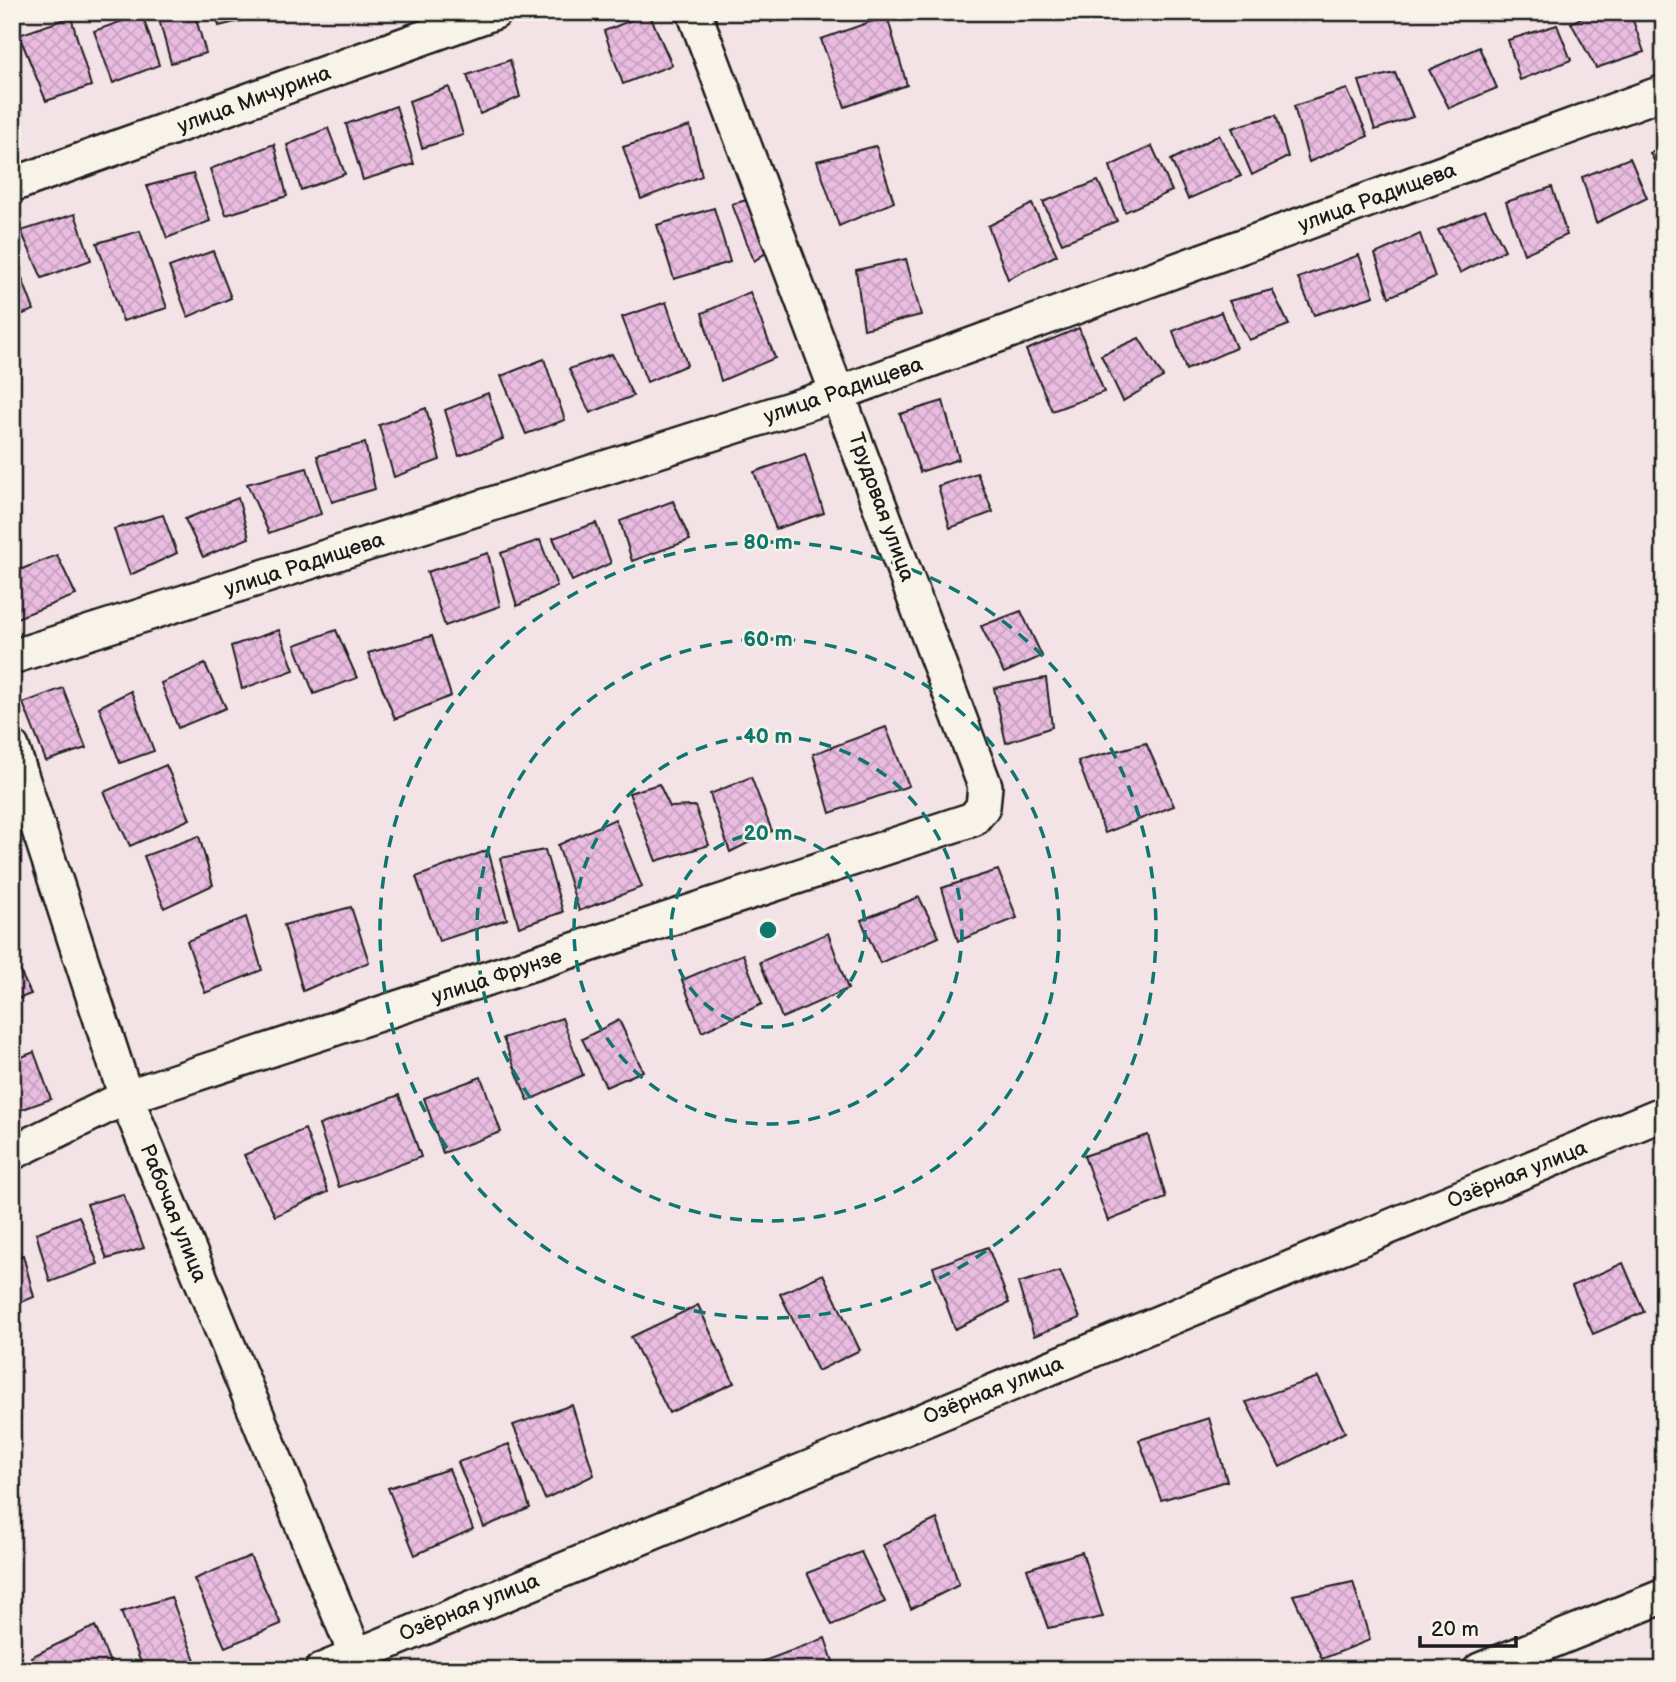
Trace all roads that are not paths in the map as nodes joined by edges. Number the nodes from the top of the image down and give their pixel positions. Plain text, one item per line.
1 (495, 12) edge
2 (694, 12) edge
3 (1664, 92) edge
4 (12, 185) edge
5 (840, 393) junction
6 (12, 657) edge
7 (12, 747) edge
8 (983, 807) joint
9 (126, 1097) junction
10 (1664, 1113) edge
11 (12, 1153) edge
12 (1664, 1596) edge
13 (359, 1662) edge
14 (322, 1670) edge
15 (1480, 1670) edge

1 - 4 street, улица Мичурина
2 - 5 street, Трудовая улица
3 - 5 street, улица Радищева
5 - 6 street, улица Радищева
5 - 8 street, Трудовая улица
7 - 9 street, Рабочая улица
8 - 9 street, улица Фрунзе
9 - 11 street, улица Фрунзе
9 - 13 street, Рабочая улица
10 - 13 street, Озёрная улица
12 - 15 street
13 - 14 street, Озёрная улица

